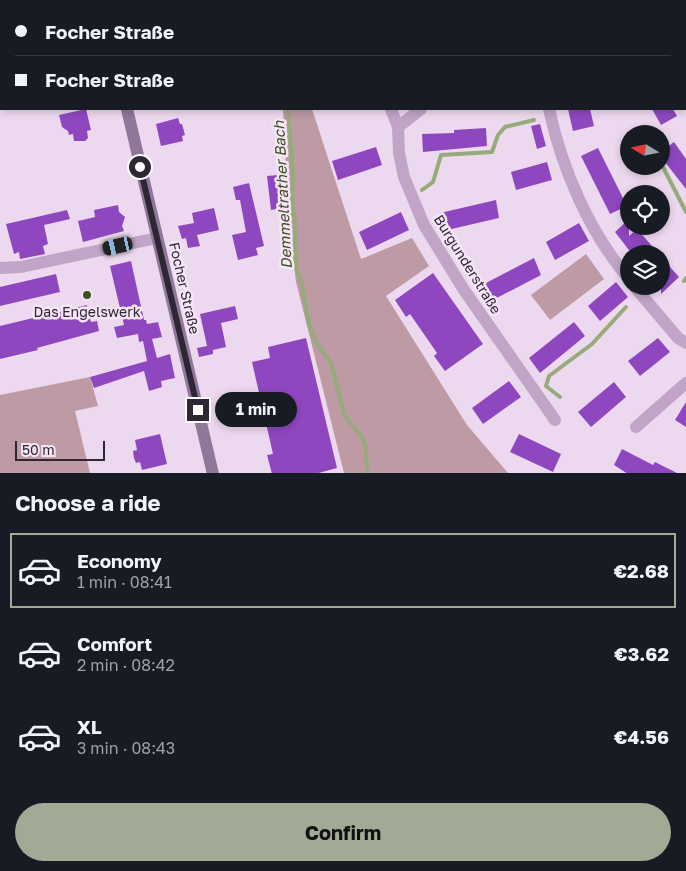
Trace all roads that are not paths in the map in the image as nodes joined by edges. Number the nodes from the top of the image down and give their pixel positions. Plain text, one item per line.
1 (127, 110) edge
2 (391, 110) edge
3 (420, 110) edge
4 (549, 110) edge
5 (398, 127) junction
6 (157, 238) junction
7 (620, 266) edge
8 (0, 268) edge
9 (642, 295) edge
10 (686, 343) edge
11 (686, 383) edge
12 (555, 420) dead end
13 (636, 427) dead end
14 (213, 473) edge

1 - 6 main road, Focher Straße
2 - 5 street, Burgunderstraße
3 - 5 street
4 - 7 street
5 - 12 street, Burgunderstraße
6 - 8 street
6 - 14 main road, Focher Straße
9 - 10 street
11 - 13 street

